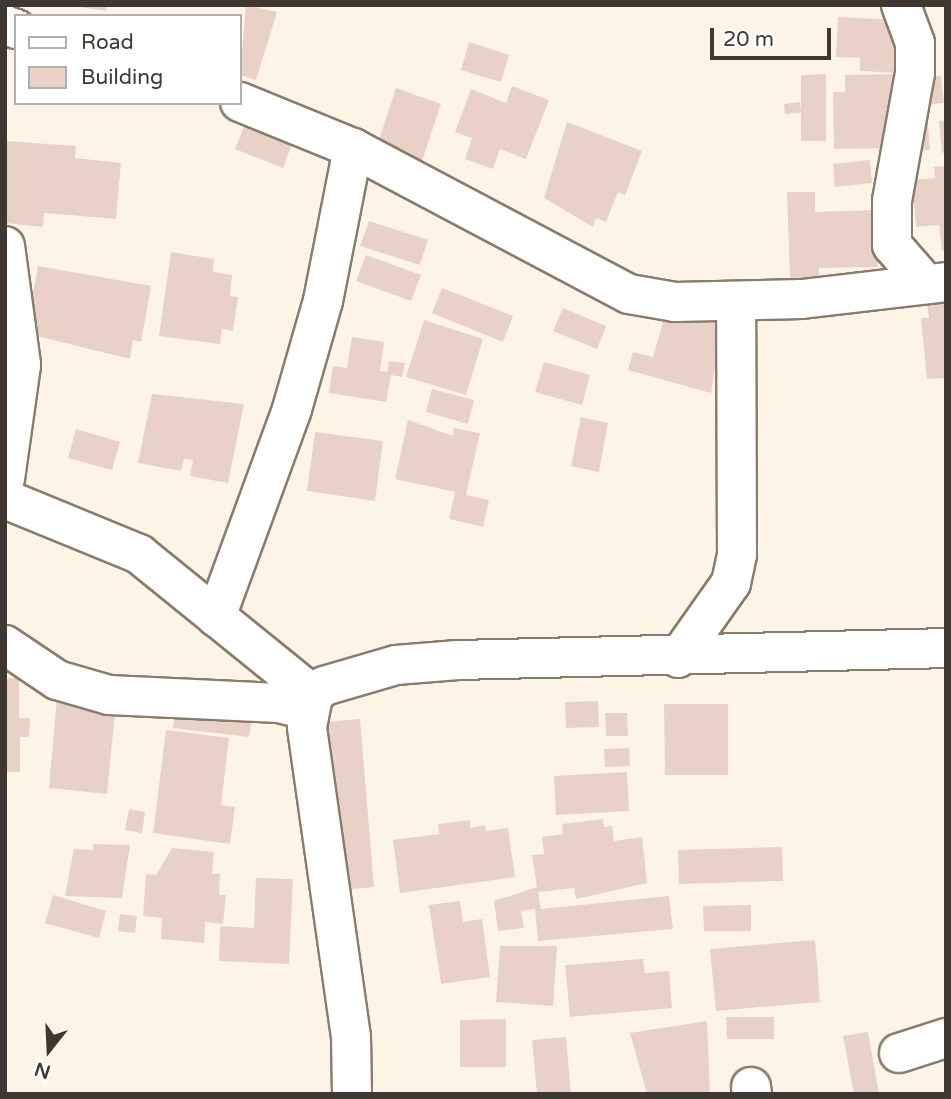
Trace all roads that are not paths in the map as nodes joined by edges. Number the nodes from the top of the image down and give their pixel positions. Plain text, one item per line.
1 (901, 5) edge
2 (242, 103) edge
3 (353, 148) junction
4 (5, 246) edge
5 (936, 283) edge
6 (736, 300) junction
7 (5, 479) edge
8 (5, 499) edge
9 (216, 617) junction
10 (5, 645) edge
11 (946, 648) edge
12 (678, 658) junction
13 (310, 702) junction
14 (946, 1038) edge
15 (899, 1053) dead end
16 (352, 1094) edge

1 - 5 street
2 - 3 street
3 - 6 street
3 - 9 street
4 - 7 street
5 - 6 street
6 - 12 street
8 - 9 street
9 - 13 street
10 - 13 street
11 - 12 street
12 - 13 street
13 - 16 street
14 - 15 street

